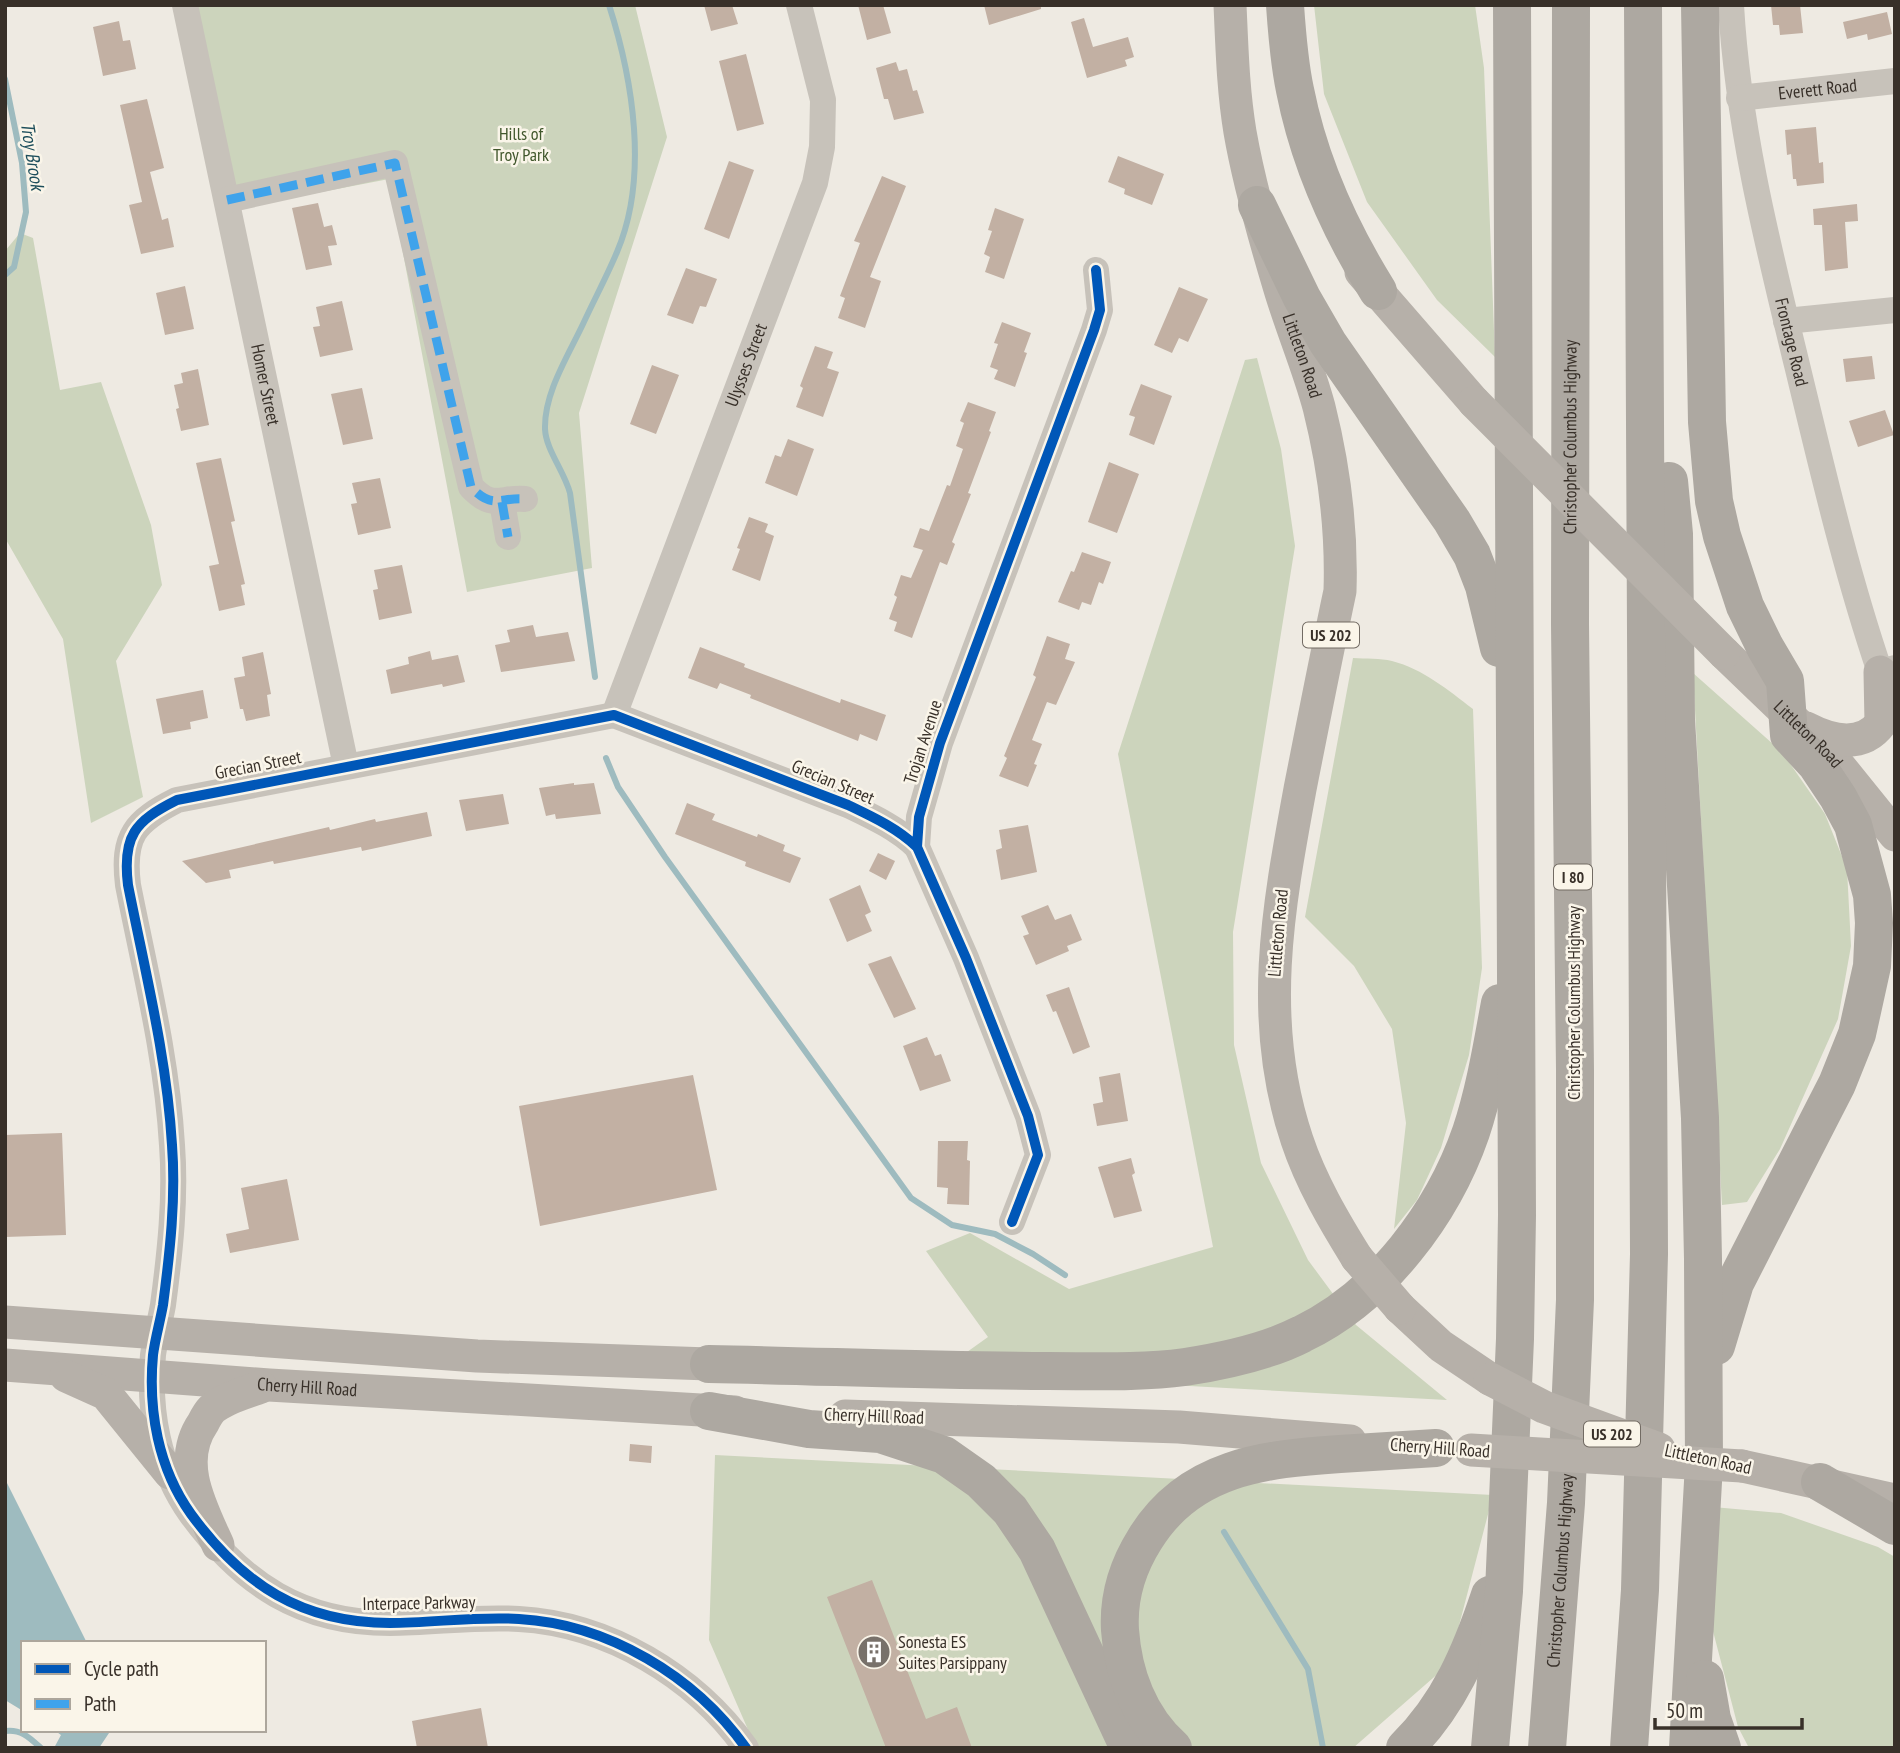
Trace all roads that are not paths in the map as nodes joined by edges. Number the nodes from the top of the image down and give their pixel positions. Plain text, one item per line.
1 (185, 5) edge
2 (799, 5) edge
3 (1230, 5) edge
4 (1270, 5) edge
5 (1285, 5) edge
6 (1489, 5) edge
7 (1512, 5) edge
8 (1571, 5) edge
9 (1643, 5) edge
10 (1700, 5) edge
11 (1731, 5) edge
12 (1895, 81) edge
13 (1739, 98) junction
14 (227, 200) junction
15 (1257, 205) junction
16 (1646, 240) junction
17 (1096, 270) dead end
18 (1378, 291) junction
19 (1895, 310) edge
20 (1786, 321) junction
21 (1513, 372) junction
22 (508, 537) dead end
23 (1890, 679) edge
24 (614, 715) junction
25 (1514, 715) junction
26 (1794, 721) junction
27 (346, 766) junction
28 (1895, 835) edge
29 (917, 847) junction
30 (1516, 929) junction
31 (1012, 1222) dead end
32 (5, 1322) edge
33 (158, 1334) junction
34 (709, 1364) joint
35 (5, 1366) edge
36 (48, 1368) junction
37 (152, 1376) junction
38 (269, 1385) junction
39 (1703, 1395) junction
40 (709, 1411) junction
41 (1454, 1449) junction
42 (1742, 1466) junction
43 (170, 1473) junction
44 (1820, 1482) joint
45 (1509, 1493) junction
46 (1890, 1505) edge
47 (218, 1545) junction
48 (1699, 1570) junction
49 (746, 1748) edge
50 (1129, 1748) edge
51 (1173, 1748) edge
52 (1405, 1748) edge
53 (1490, 1748) edge
54 (1547, 1748) edge
55 (1629, 1748) edge
56 (1688, 1748) edge
57 (1722, 1748) edge

1 - 14 street, Homer Street
2 - 24 street, Ulysses Street
3 - 15 main road, Littleton Road / US 202
4 - 18 main road, Littleton Road
5 - 18 highway
6 - 21 highway
7 - 21 highway
8 - 54 highway, Christopher Columbus Highway / I 80
9 - 16 highway
10 - 26 highway
11 - 13 street, Frontage Road
12 - 13 street, Everett Road
13 - 20 street, Frontage Road
14 - 22 street
14 - 27 street, Homer Street
15 - 25 highway
15 - 42 main road, Littleton Road / US 202, bridge
16 - 39 highway
16 - 55 highway
17 - 29 street, Trojan Avenue
18 - 26 main road, Littleton Road, bridge
19 - 20 street
20 - 23 street, Frontage Road
21 - 25 highway
23 - 26 main road
24 - 27 street, Grecian Street
24 - 29 street, Grecian Street
25 - 30 highway
26 - 28 main road, Littleton Road
26 - 39 highway
27 - 33 street, Grecian Street
29 - 31 street, Trojan Avenue
30 - 34 highway
30 - 45 highway
32 - 33 main road
33 - 34 main road
33 - 37 street, Grecian Street
35 - 36 main road, Cherry Hill Road
36 - 37 main road, Cherry Hill Road
36 - 43 main road
37 - 38 main road, Cherry Hill Road
37 - 43 street, Interpace Parkway
38 - 40 main road, Cherry Hill Road
38 - 47 main road
39 - 48 highway
40 - 41 main road, Cherry Hill Road
40 - 50 highway
41 - 42 main road, Cherry Hill Road, bridge
41 - 51 highway
42 - 44 main road, Littleton Road / US 202
43 - 47 street, Interpace Parkway
44 - 46 highway
45 - 52 highway
45 - 53 highway
47 - 49 street, Interpace Parkway
48 - 56 highway
48 - 57 highway

